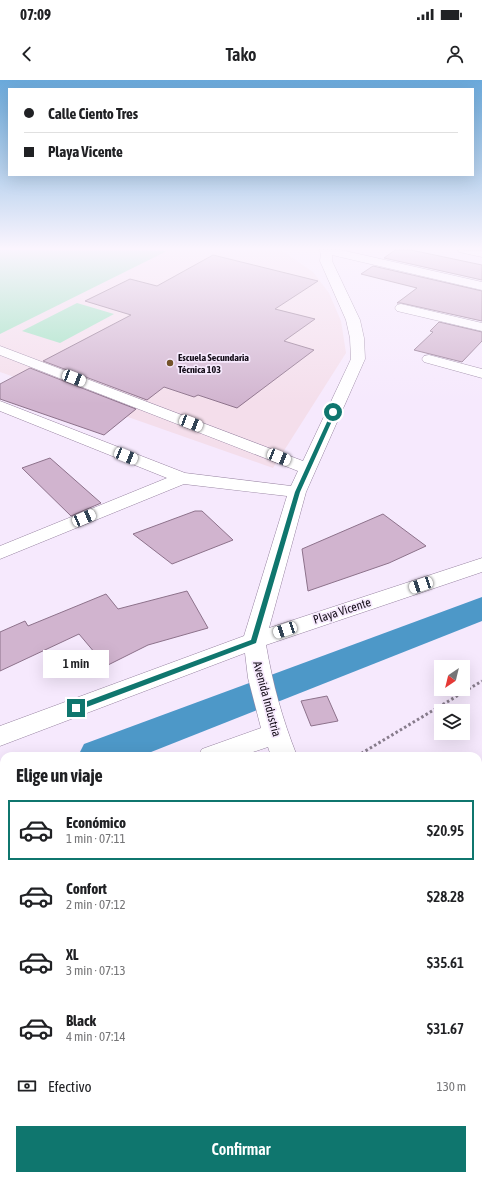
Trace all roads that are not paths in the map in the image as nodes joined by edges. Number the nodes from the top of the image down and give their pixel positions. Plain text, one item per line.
1 (344, 301) edge
2 (401, 308) dead end
3 (482, 327) edge
4 (0, 350) edge
5 (429, 359) dead end
6 (482, 374) edge
7 (0, 406) edge
8 (307, 468) junction
9 (182, 478) junction
10 (297, 492) junction
11 (0, 553) edge
12 (482, 565) edge
13 (254, 648) junction
14 (0, 736) edge
15 (276, 736) edge
16 (224, 752) edge

1 - 8 street
2 - 3 street
4 - 8 street
5 - 6 street
7 - 9 street
8 - 10 street
9 - 10 street
9 - 11 street
10 - 13 street
12 - 13 street, Playa Vicente
13 - 14 street, Playa Vicente
13 - 15 street, Avenida Industria
15 - 16 street

